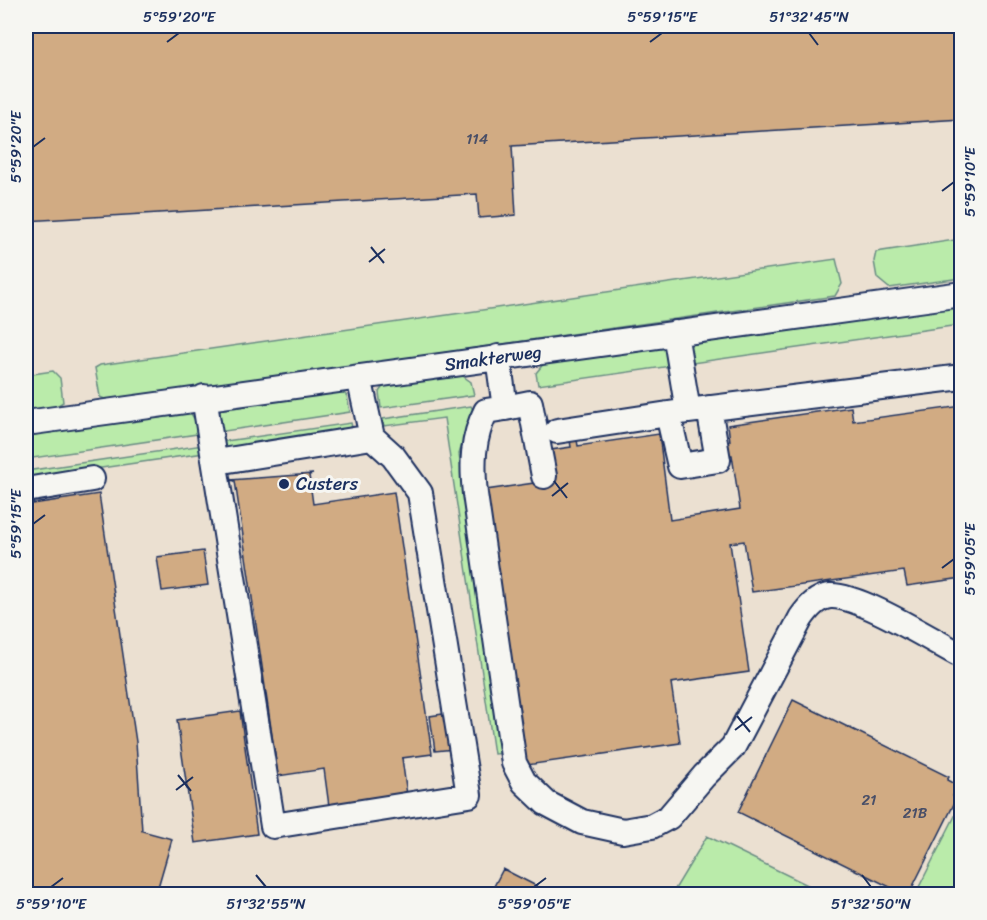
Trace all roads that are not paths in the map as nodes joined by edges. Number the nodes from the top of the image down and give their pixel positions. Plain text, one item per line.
1 (962, 294) edge
2 (675, 333) junction
3 (498, 357) junction
4 (359, 377) junction
5 (962, 377) edge
6 (204, 397) junction
7 (505, 408) junction
8 (688, 411) junction
9 (26, 423) edge
10 (557, 431) dead end
11 (372, 437) junction
12 (216, 462) junction
13 (544, 476) dead end
14 (92, 479) dead end
15 (26, 490) edge
16 (962, 656) edge

1 - 2 street, Smakterweg
2 - 3 street, Smakterweg
2 - 8 street
3 - 4 street, Smakterweg
3 - 7 street
4 - 6 street, Smakterweg
4 - 11 street
5 - 8 street
6 - 9 street, Smakterweg
6 - 12 street
7 - 13 street
7 - 16 street
8 - 10 street
11 - 12 street
11 - 12 street
14 - 15 street

